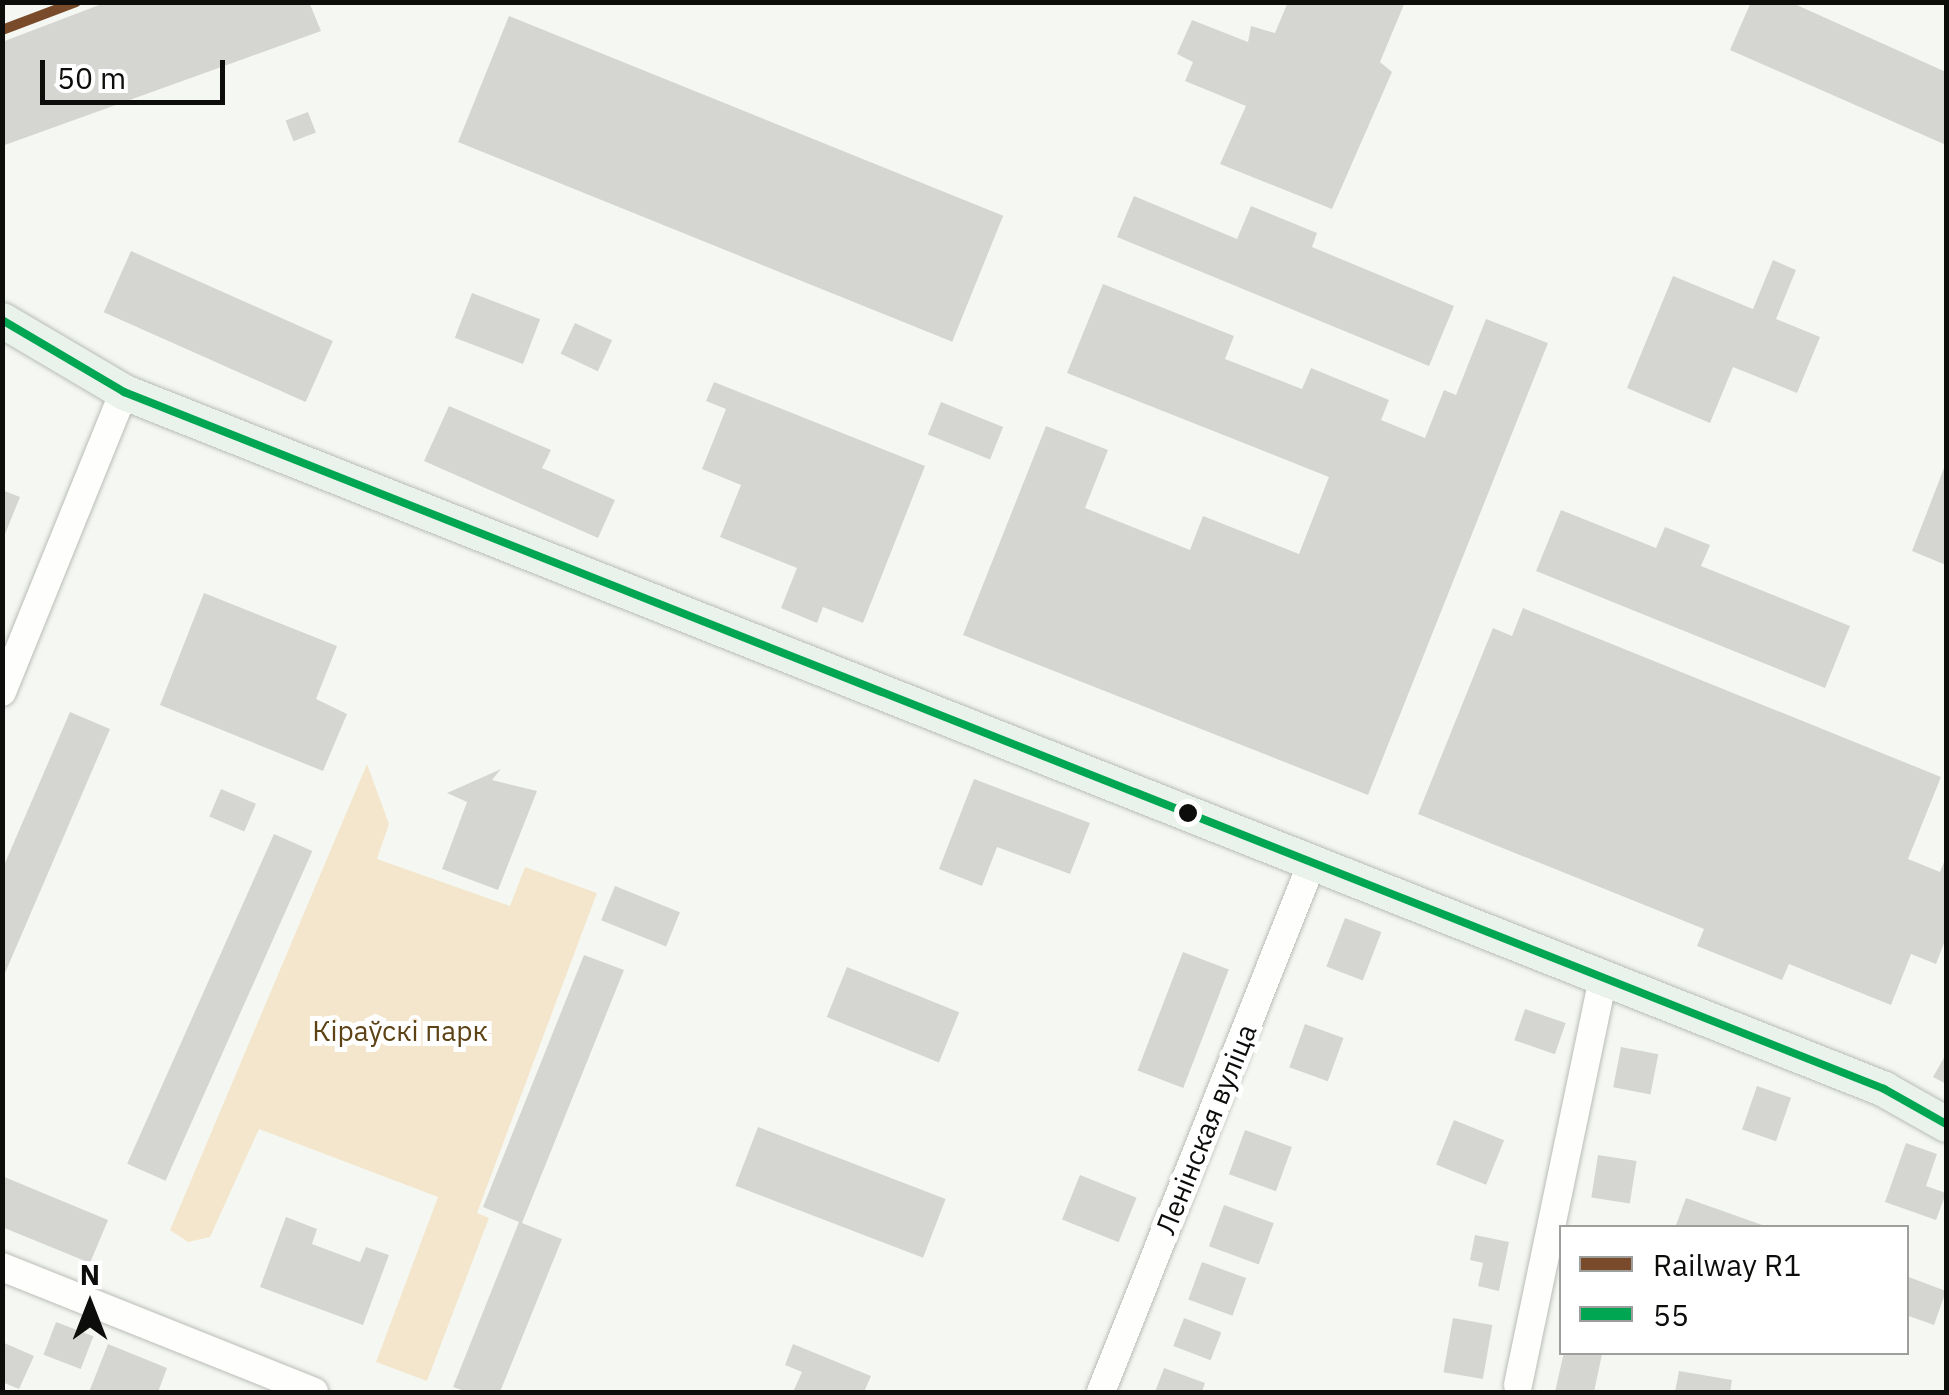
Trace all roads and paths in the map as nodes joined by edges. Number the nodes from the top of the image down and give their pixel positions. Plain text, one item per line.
1 (5, 327) edge
2 (124, 392) junction
3 (2, 692) edge
4 (1311, 864) junction
5 (1603, 979) junction
6 (1946, 1124) edge
7 (2, 1268) edge
8 (260, 1383) edge
9 (1518, 1386) dead end
10 (314, 1392) edge
11 (1101, 1392) edge

1 - 2 main road
2 - 3 street
2 - 4 main road
4 - 5 main road
4 - 11 street, Ленінская вуліца
5 - 6 main road
5 - 9 street
7 - 8 street
8 - 10 street

